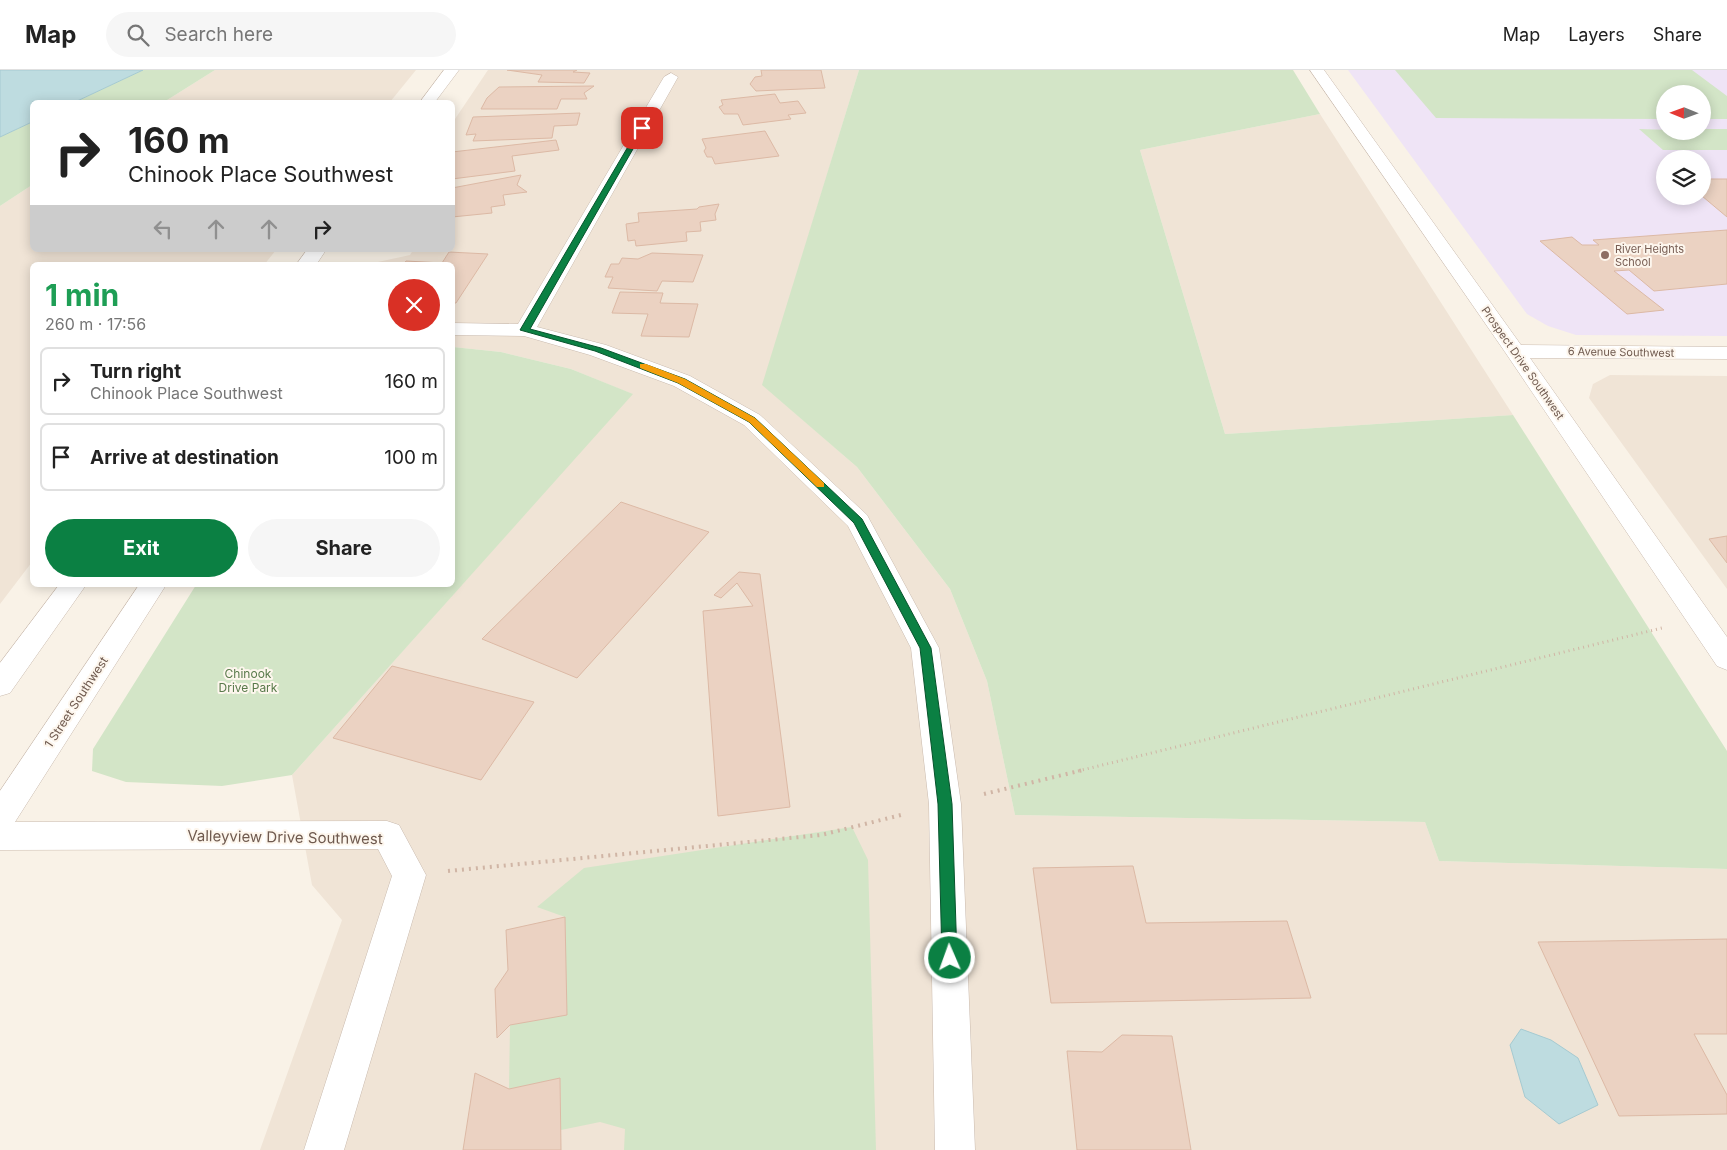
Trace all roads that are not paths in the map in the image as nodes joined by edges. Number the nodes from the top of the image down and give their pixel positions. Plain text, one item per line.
1 (452, 70) edge
2 (1317, 70) edge
3 (671, 77) dead end
4 (429, 100) edge
5 (455, 329) edge
6 (525, 330) junction
7 (1515, 351) junction
8 (1727, 353) edge
9 (72, 587) edge
10 (152, 587) edge
11 (1727, 658) edge
12 (0, 685) edge
13 (0, 818) edge
14 (0, 836) edge
15 (324, 1150) edge
16 (955, 1150) edge

1 - 4 street
2 - 7 street, Prospect Drive Southwest
3 - 6 street
5 - 6 street
6 - 16 street
7 - 8 street, 6 Avenue Southwest
7 - 11 street, Prospect Drive Southwest
9 - 12 street
10 - 13 street, 1 Street Southwest
14 - 15 street, Valleyview Drive Southwest

